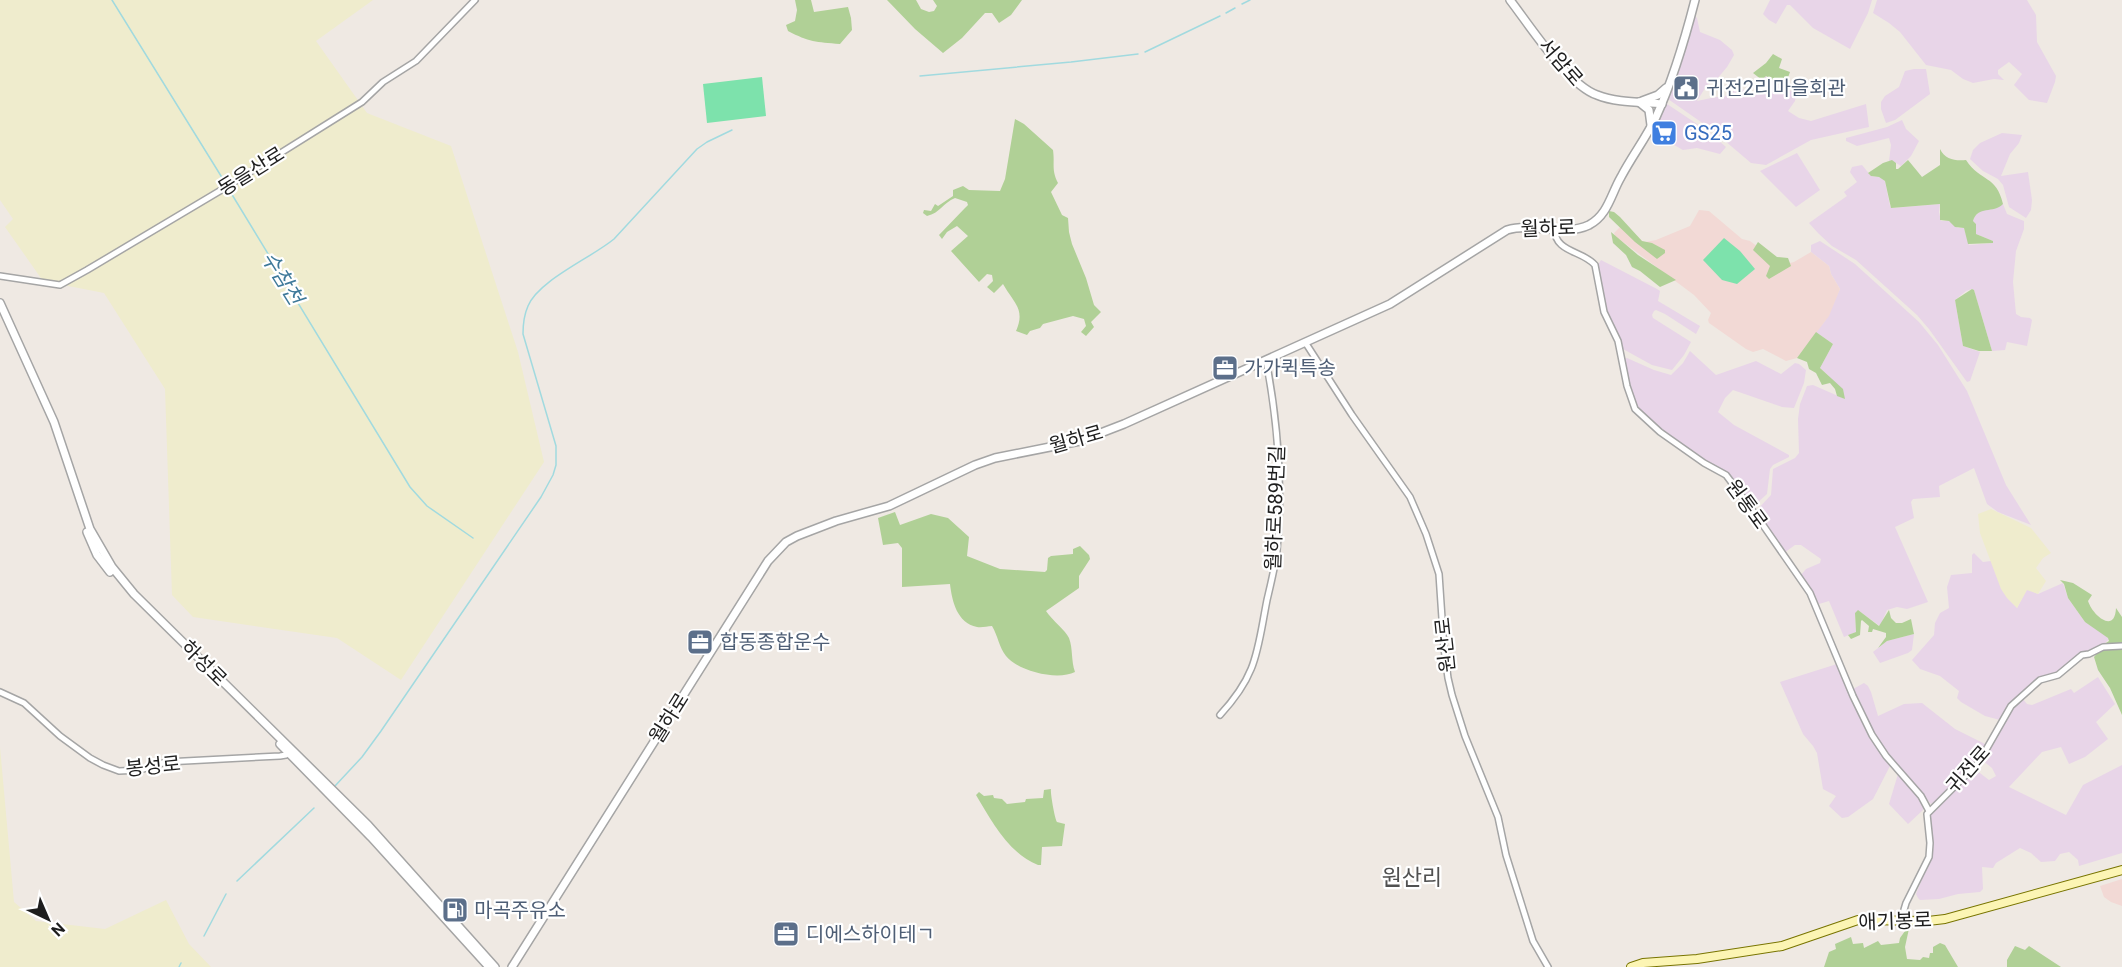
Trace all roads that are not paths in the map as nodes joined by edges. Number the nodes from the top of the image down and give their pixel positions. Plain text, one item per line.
1 (475, 0) edge
2 (1510, 0) edge
3 (1695, 0) edge
4 (1668, 87) junction
5 (1640, 102) junction
6 (1662, 104) junction
7 (1651, 125) junction
8 (1554, 228) junction
9 (0, 276) edge
10 (0, 303) edge
11 (0, 310) edge
12 (1305, 342) junction
13 (1266, 360) junction
14 (2122, 646) edge
15 (0, 692) edge
16 (1220, 716) dead end
17 (291, 751) junction
18 (1929, 811) junction
19 (2122, 870) edge
20 (1901, 920) junction
21 (489, 967) edge
22 (495, 967) edge
23 (512, 967) edge
24 (1548, 967) edge
25 (1631, 967) edge

1 - 9 street, 동을산로
2 - 5 street, 서암로
3 - 4 street, 월하로
4 - 5 street
4 - 6 street, 월하로
5 - 6 street, 서암로
5 - 7 street
6 - 7 street, 월하로
7 - 8 street, 월하로
8 - 12 street, 월하로
8 - 18 street, 원통로
10 - 17 street, 하성로
11 - 17 street, 하성로
12 - 13 street, 월하로
12 - 24 street, 원산로
13 - 16 street, 월하로589번길
13 - 23 street, 월하로
14 - 18 street, 귀전로
15 - 17 street, 봉성로
17 - 21 street, 하성로
17 - 22 street, 하성로
18 - 20 street
19 - 20 main road, 애기봉로
20 - 25 main road, 애기봉로

